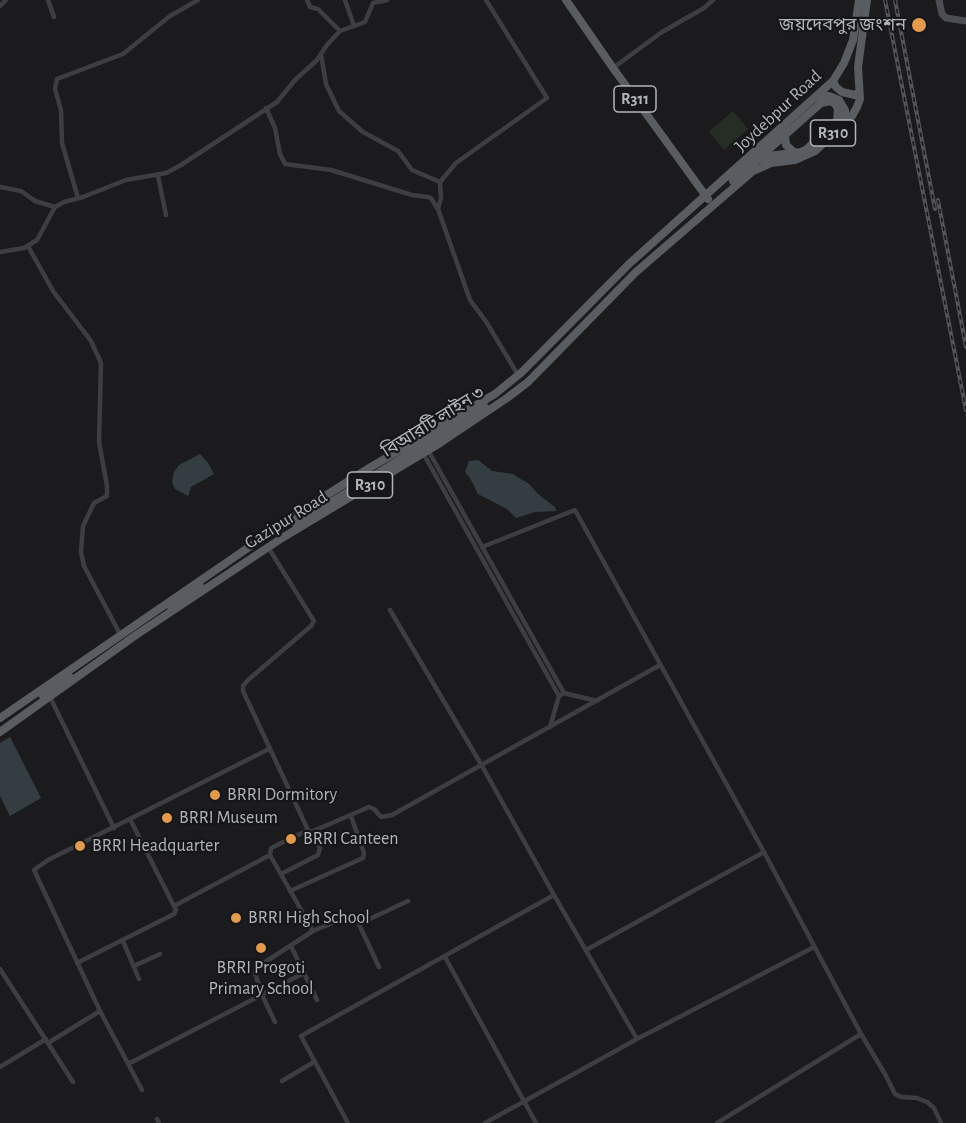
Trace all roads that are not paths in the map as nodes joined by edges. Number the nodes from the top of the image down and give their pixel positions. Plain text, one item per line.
1 (6, 0) edge
2 (48, 0) edge
3 (198, 0) edge
4 (307, 0) edge
5 (345, 0) edge
6 (387, 0) edge
7 (486, 0) edge
8 (566, 0) edge
9 (712, 0) edge
10 (860, 0) edge
11 (867, 0) edge
12 (939, 0) edge
13 (0, 6) edge
14 (54, 17) dead end
15 (966, 21) edge
16 (354, 26) junction
17 (340, 31) junction
18 (321, 54) junction
19 (613, 68) junction
20 (833, 81) junction
21 (859, 92) junction
22 (817, 97) junction
23 (266, 108) junction
24 (845, 123) junction
25 (785, 135) junction
26 (795, 153) junction
27 (757, 160) junction
28 (158, 176) junction
29 (440, 182) junction
30 (0, 187) edge
31 (78, 198) junction
32 (709, 201) junction
33 (55, 207) junction
34 (438, 209) junction
35 (166, 215) dead end
36 (28, 246) junction
37 (0, 252) edge
38 (518, 375) junction
39 (426, 451) junction
40 (268, 547) junction
41 (482, 547) junction
42 (390, 610) dead end
43 (120, 634) junction
44 (660, 665) junction
45 (564, 693) junction
46 (559, 696) junction
47 (50, 697) junction
48 (597, 701) junction
49 (0, 718) edge
50 (0, 726) edge
51 (550, 727) junction
52 (0, 732) edge
53 (269, 749) junction
54 (482, 766) junction
55 (351, 816) junction
56 (130, 819) junction
57 (114, 828) junction
58 (309, 831) junction
59 (764, 852) junction
60 (270, 855) junction
61 (281, 874) junction
62 (290, 891) junction
63 (554, 896) junction
64 (408, 901) dead end
65 (174, 906) junction
66 (359, 924) junction
67 (312, 932) junction
68 (123, 941) junction
69 (291, 946) junction
70 (814, 947) junction
71 (586, 950) junction
72 (160, 954) dead end
73 (444, 957) junction
74 (77, 963) junction
75 (134, 966) junction
76 (379, 967) dead end
77 (0, 969) edge
78 (304, 973) junction
79 (139, 979) dead end
80 (262, 995) junction
81 (317, 1000) dead end
82 (100, 1011) junction
83 (275, 1022) dead end
84 (861, 1034) junction
85 (638, 1039) junction
86 (47, 1041) junction
87 (314, 1062) junction
88 (128, 1064) junction
89 (0, 1067) edge
90 (282, 1081) dead end
91 (73, 1082) dead end
92 (142, 1090) dead end
93 (524, 1101) junction
94 (348, 1123) edge
95 (485, 1123) edge
96 (536, 1123) edge
97 (717, 1123) edge
98 (941, 1123) edge

1 - 13 street
2 - 14 street
3 - 31 street
4 - 17 street
5 - 16 street
6 - 16 street
7 - 29 street
8 - 19 main road, R311
9 - 19 street
10 - 20 main road, Joydebpur Road / R310
11 - 21 main road, Joydebpur Road / R310
12 - 15 main road
16 - 17 street
17 - 18 street
18 - 23 street
18 - 29 street
19 - 32 main road, R311
20 - 21 main road
20 - 22 main road, Joydebpur Road / R310
21 - 24 main road, Joydebpur Road / R310
22 - 24 main road
22 - 32 main road, Joydebpur Road / R310
23 - 28 street
23 - 34 street
24 - 32 main road, Joydebpur Road / R310
25 - 26 main road
25 - 26 main road, বিআরটি লাইন ৩
25 - 27 main road, বিআরটি লাইন ৩
26 - 27 main road, বিআরটি লাইন ৩
27 - 32 main road, বিআরটি লাইন ৩
28 - 31 street
28 - 35 street
29 - 34 street
30 - 33 street
31 - 33 street
32 - 38 main road, Gazipur Road / R310
32 - 39 main road, Gazipur Road / R310
32 - 50 main road, বিআরটি লাইন ৩
33 - 36 street
34 - 38 street
36 - 37 street
36 - 43 street
38 - 43 main road, Gazipur Road / R310
39 - 40 main road, Gazipur Road / R310
39 - 41 street
39 - 46 street
40 - 47 main road, Gazipur Road / R310
40 - 53 street
41 - 44 street
41 - 45 street
42 - 54 street
43 - 49 main road, Gazipur Road / R310
44 - 48 street
44 - 59 street
45 - 46 street
45 - 48 street
46 - 51 street
47 - 52 main road, Gazipur Road / R310
47 - 57 street
48 - 51 street
51 - 54 street
53 - 56 street
53 - 58 street
54 - 55 street
54 - 63 street
55 - 58 street
55 - 62 street
56 - 57 street
56 - 65 street
57 - 74 street
58 - 60 street
58 - 61 street
59 - 70 street
59 - 71 street
60 - 61 street
60 - 65 street
61 - 62 street
62 - 67 street
63 - 71 street
63 - 73 street
64 - 66 street
65 - 68 street
66 - 67 street
66 - 76 street
67 - 69 street
68 - 74 street
68 - 75 street
69 - 78 street
69 - 80 street
70 - 84 street
70 - 85 street
71 - 85 street
72 - 75 street
73 - 87 street
73 - 93 street
74 - 82 street
75 - 79 street
77 - 86 street
78 - 80 street
78 - 81 street
80 - 83 street
80 - 88 street
82 - 86 street
82 - 88 street
84 - 97 street
84 - 98 street
85 - 93 street
86 - 89 street
86 - 91 street
87 - 90 street
87 - 94 street
88 - 92 street
93 - 95 street
93 - 96 street

